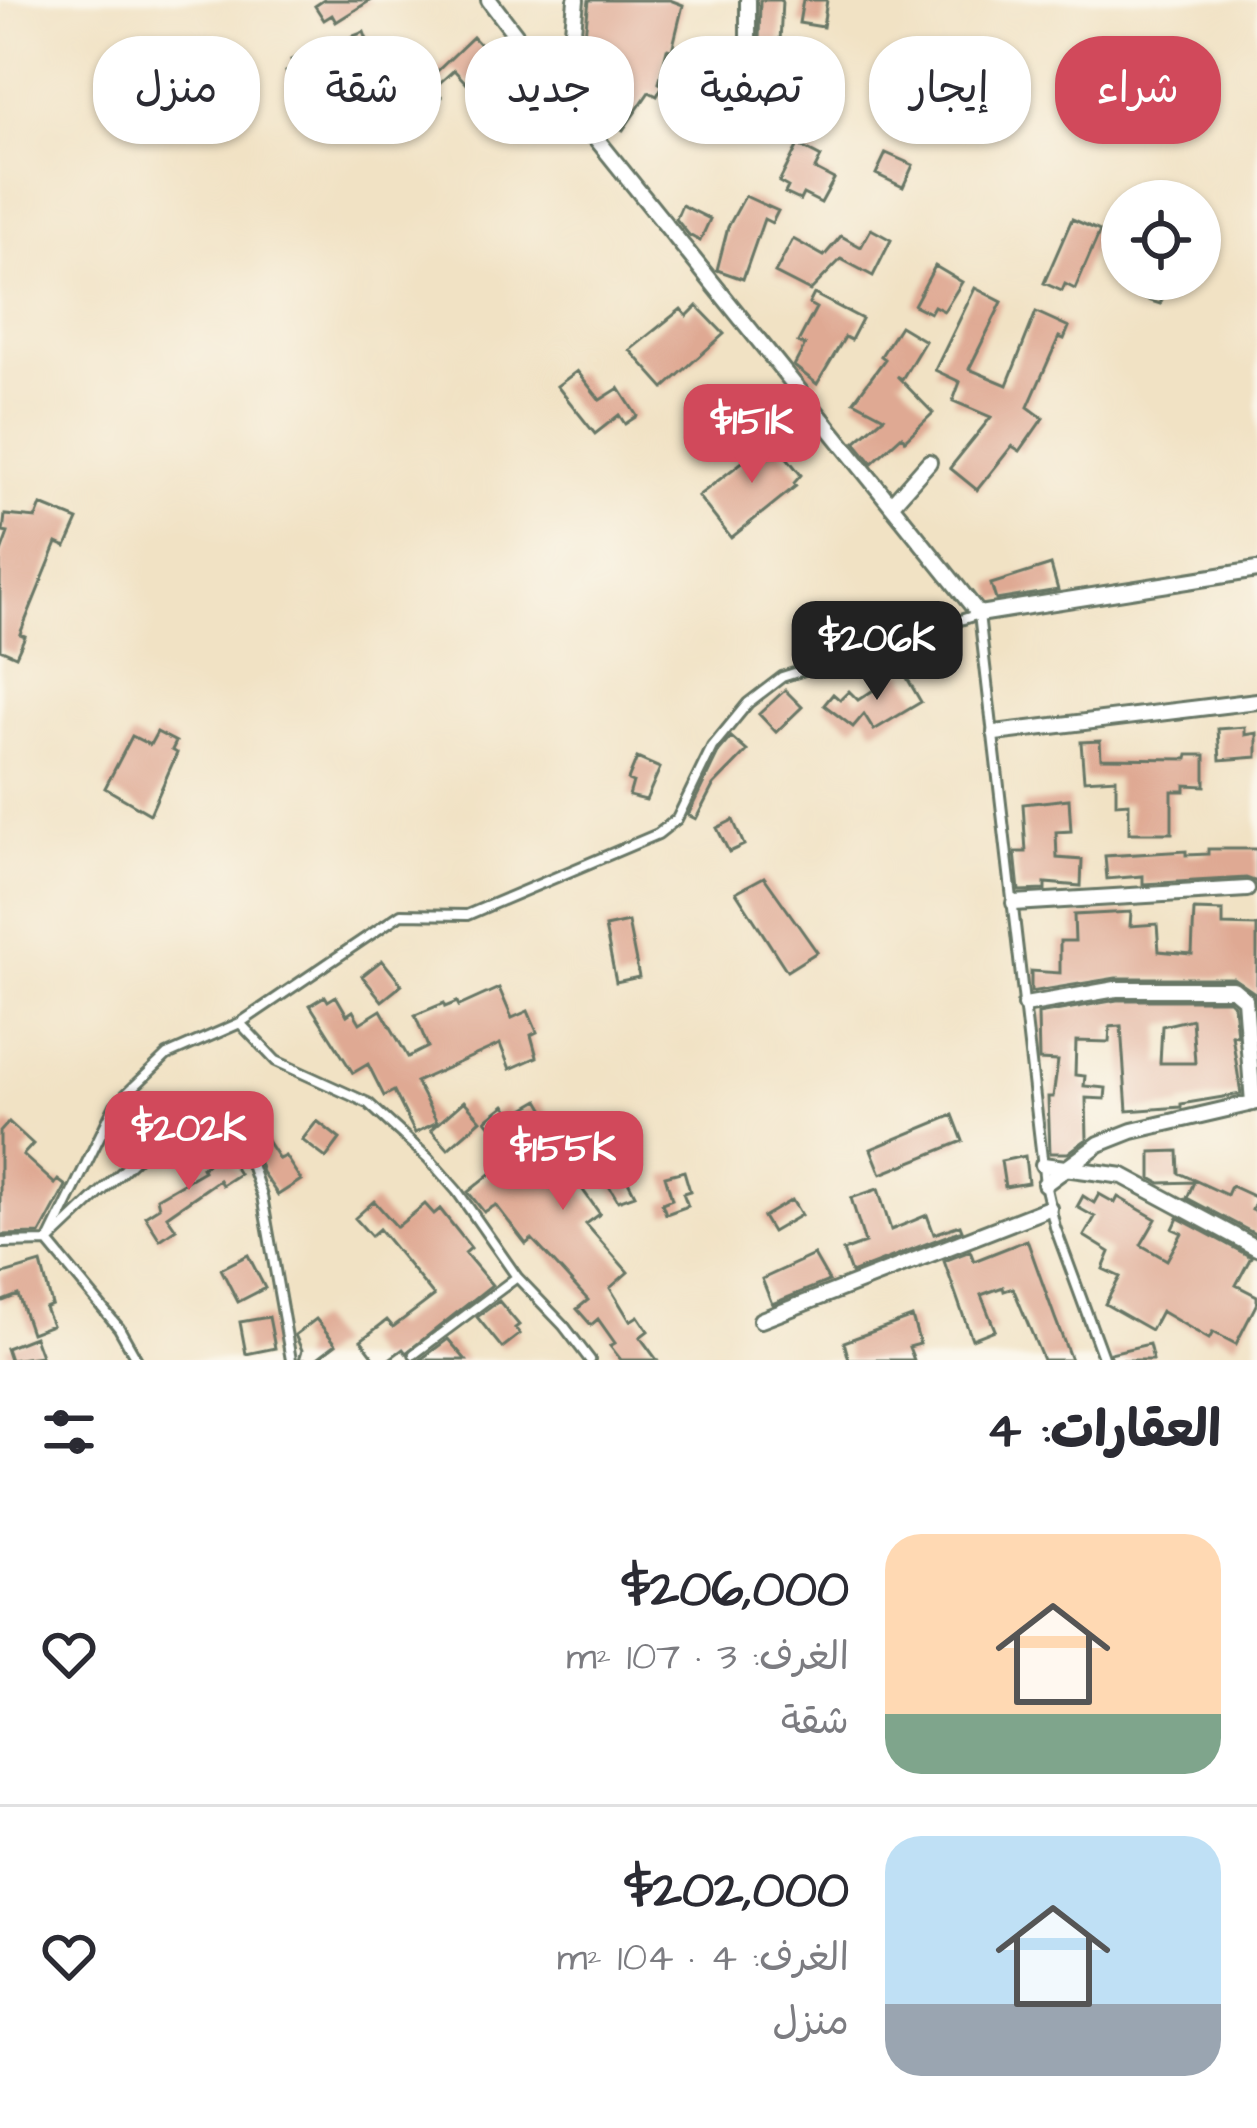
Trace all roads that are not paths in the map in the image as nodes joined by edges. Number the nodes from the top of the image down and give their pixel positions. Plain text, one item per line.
1 (488, 0) edge
2 (576, 0) edge
3 (748, 0) edge
4 (516, 36) edge
5 (572, 36) edge
6 (748, 36) edge
7 (601, 144) edge
8 (929, 462) dead end
9 (891, 505) junction
10 (1257, 570) edge
11 (980, 614) junction
12 (1257, 701) edge
13 (995, 733) junction
14 (1247, 889) dead end
15 (1014, 903) junction
16 (1025, 1005) junction
17 (240, 1023) junction
18 (1255, 1103) edge
19 (1043, 1166) junction
20 (1069, 1168) junction
21 (1045, 1184) junction
22 (1049, 1208) junction
23 (48, 1242) junction
24 (0, 1243) edge
25 (1257, 1248) edge
26 (517, 1277) junction
27 (761, 1320) dead end
28 (414, 1354) dead end
29 (137, 1360) edge
30 (291, 1360) edge
31 (590, 1360) edge
32 (1104, 1360) edge

1 - 4 street
2 - 5 street
3 - 6 street
7 - 9 street
8 - 9 street
9 - 11 street
10 - 11 street
11 - 13 lane
11 - 17 lane
12 - 13 street
13 - 15 lane
14 - 15 street
15 - 16 lane
16 - 18 street
16 - 19 lane
17 - 23 lane
17 - 26 lane
18 - 20 street
19 - 20 street
19 - 21 lane
20 - 21 street
20 - 25 street
21 - 22 lane
22 - 27 street
22 - 32 lane
23 - 24 lane
23 - 29 lane
23 - 30 lane
26 - 28 lane
26 - 31 lane

